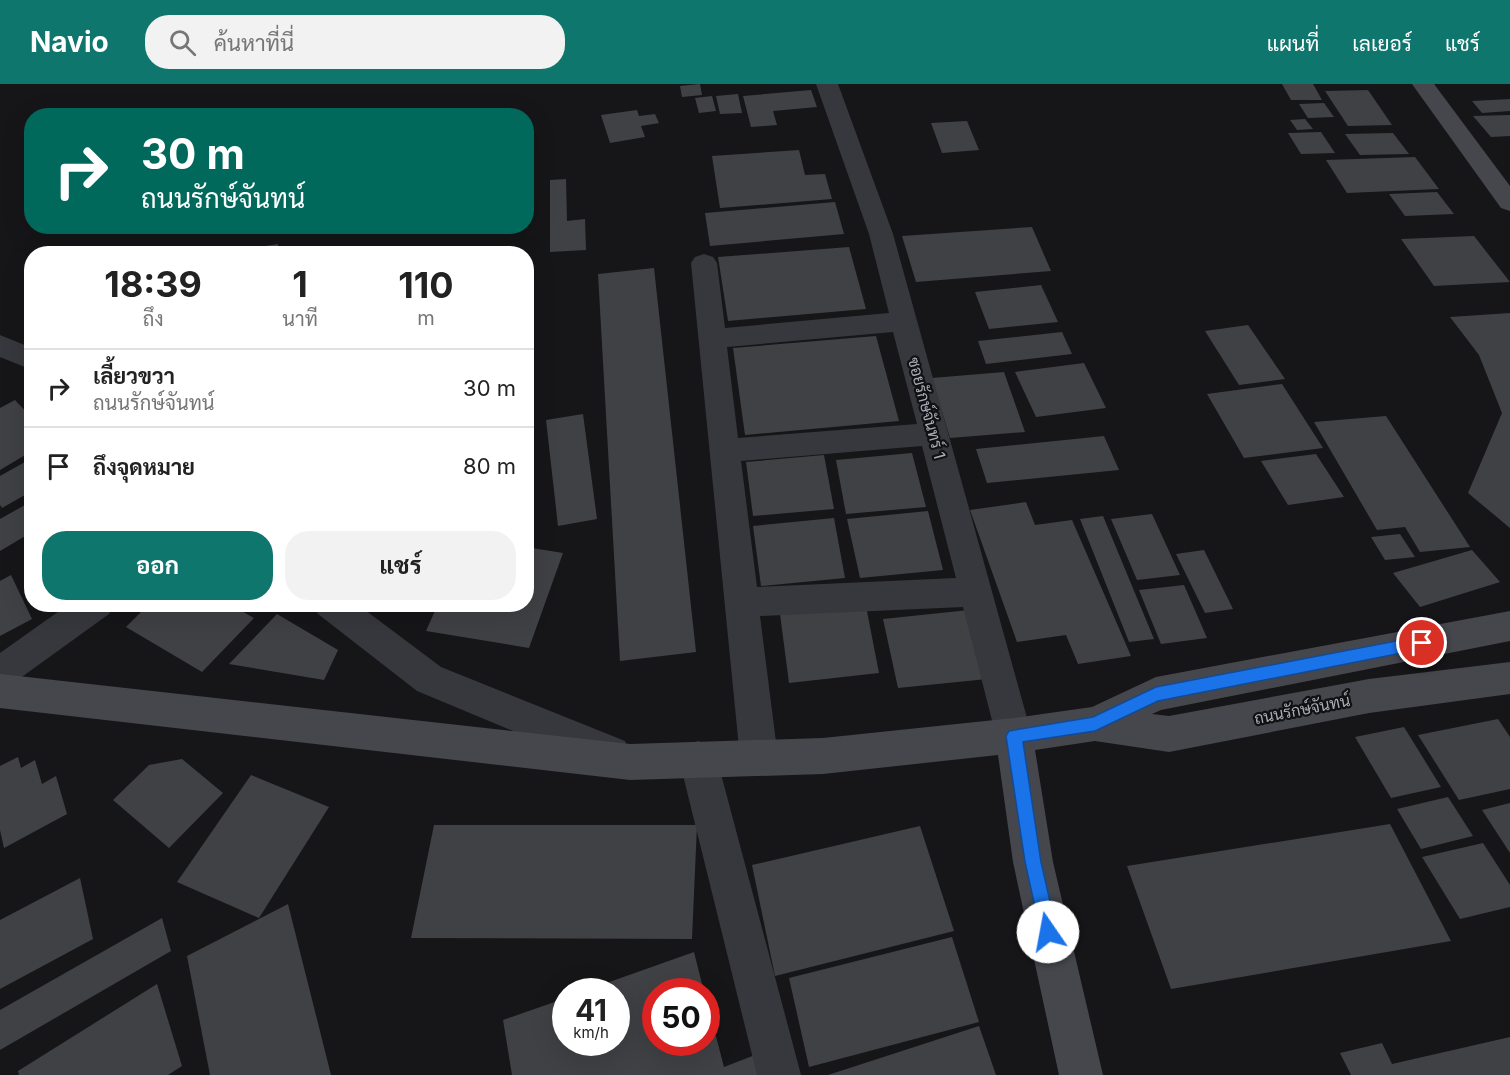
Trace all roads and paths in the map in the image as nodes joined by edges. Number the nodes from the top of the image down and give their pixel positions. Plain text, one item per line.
1 (827, 84) edge
2 (1423, 84) edge
3 (1510, 203) edge
4 (704, 263) dead end
5 (904, 321) junction
6 (712, 339) junction
7 (0, 345) edge
8 (24, 356) edge
9 (934, 434) junction
10 (725, 451) junction
11 (976, 592) junction
12 (742, 602) junction
13 (87, 612) edge
14 (341, 612) edge
15 (1510, 626) edge
16 (0, 673) edge
17 (1509, 679) edge
18 (0, 691) edge
19 (1095, 724) junction
20 (1014, 736) junction
21 (759, 758) junction
22 (698, 759) junction
23 (630, 762) junction
24 (778, 1075) edge
25 (1081, 1075) edge

1 - 5 street, ซอยรักษ์จันทร์ 1
2 - 3 main road
4 - 6 street
5 - 6 street
5 - 9 street, ซอยรักษ์จันทร์ 1
6 - 10 street
7 - 8 street
9 - 10 street
9 - 11 street, ซอยรักษ์จันทร์ 1
10 - 12 street
11 - 12 street
11 - 20 street, ซอยรักษ์จันทร์ 1
12 - 21 street
13 - 16 street
14 - 23 street
15 - 19 main road, ถนนรักษ์จันทน์
17 - 19 main road, ถนนรักษ์จันทน์
18 - 23 main road, ถนนรักษ์จันทน์
19 - 20 main road, ถนนรักษ์จันทน์
20 - 21 main road, ถนนรักษ์จันทน์
20 - 25 main road
21 - 22 main road, ถนนรักษ์จันทน์
22 - 23 main road, ถนนรักษ์จันทน์
22 - 24 street

